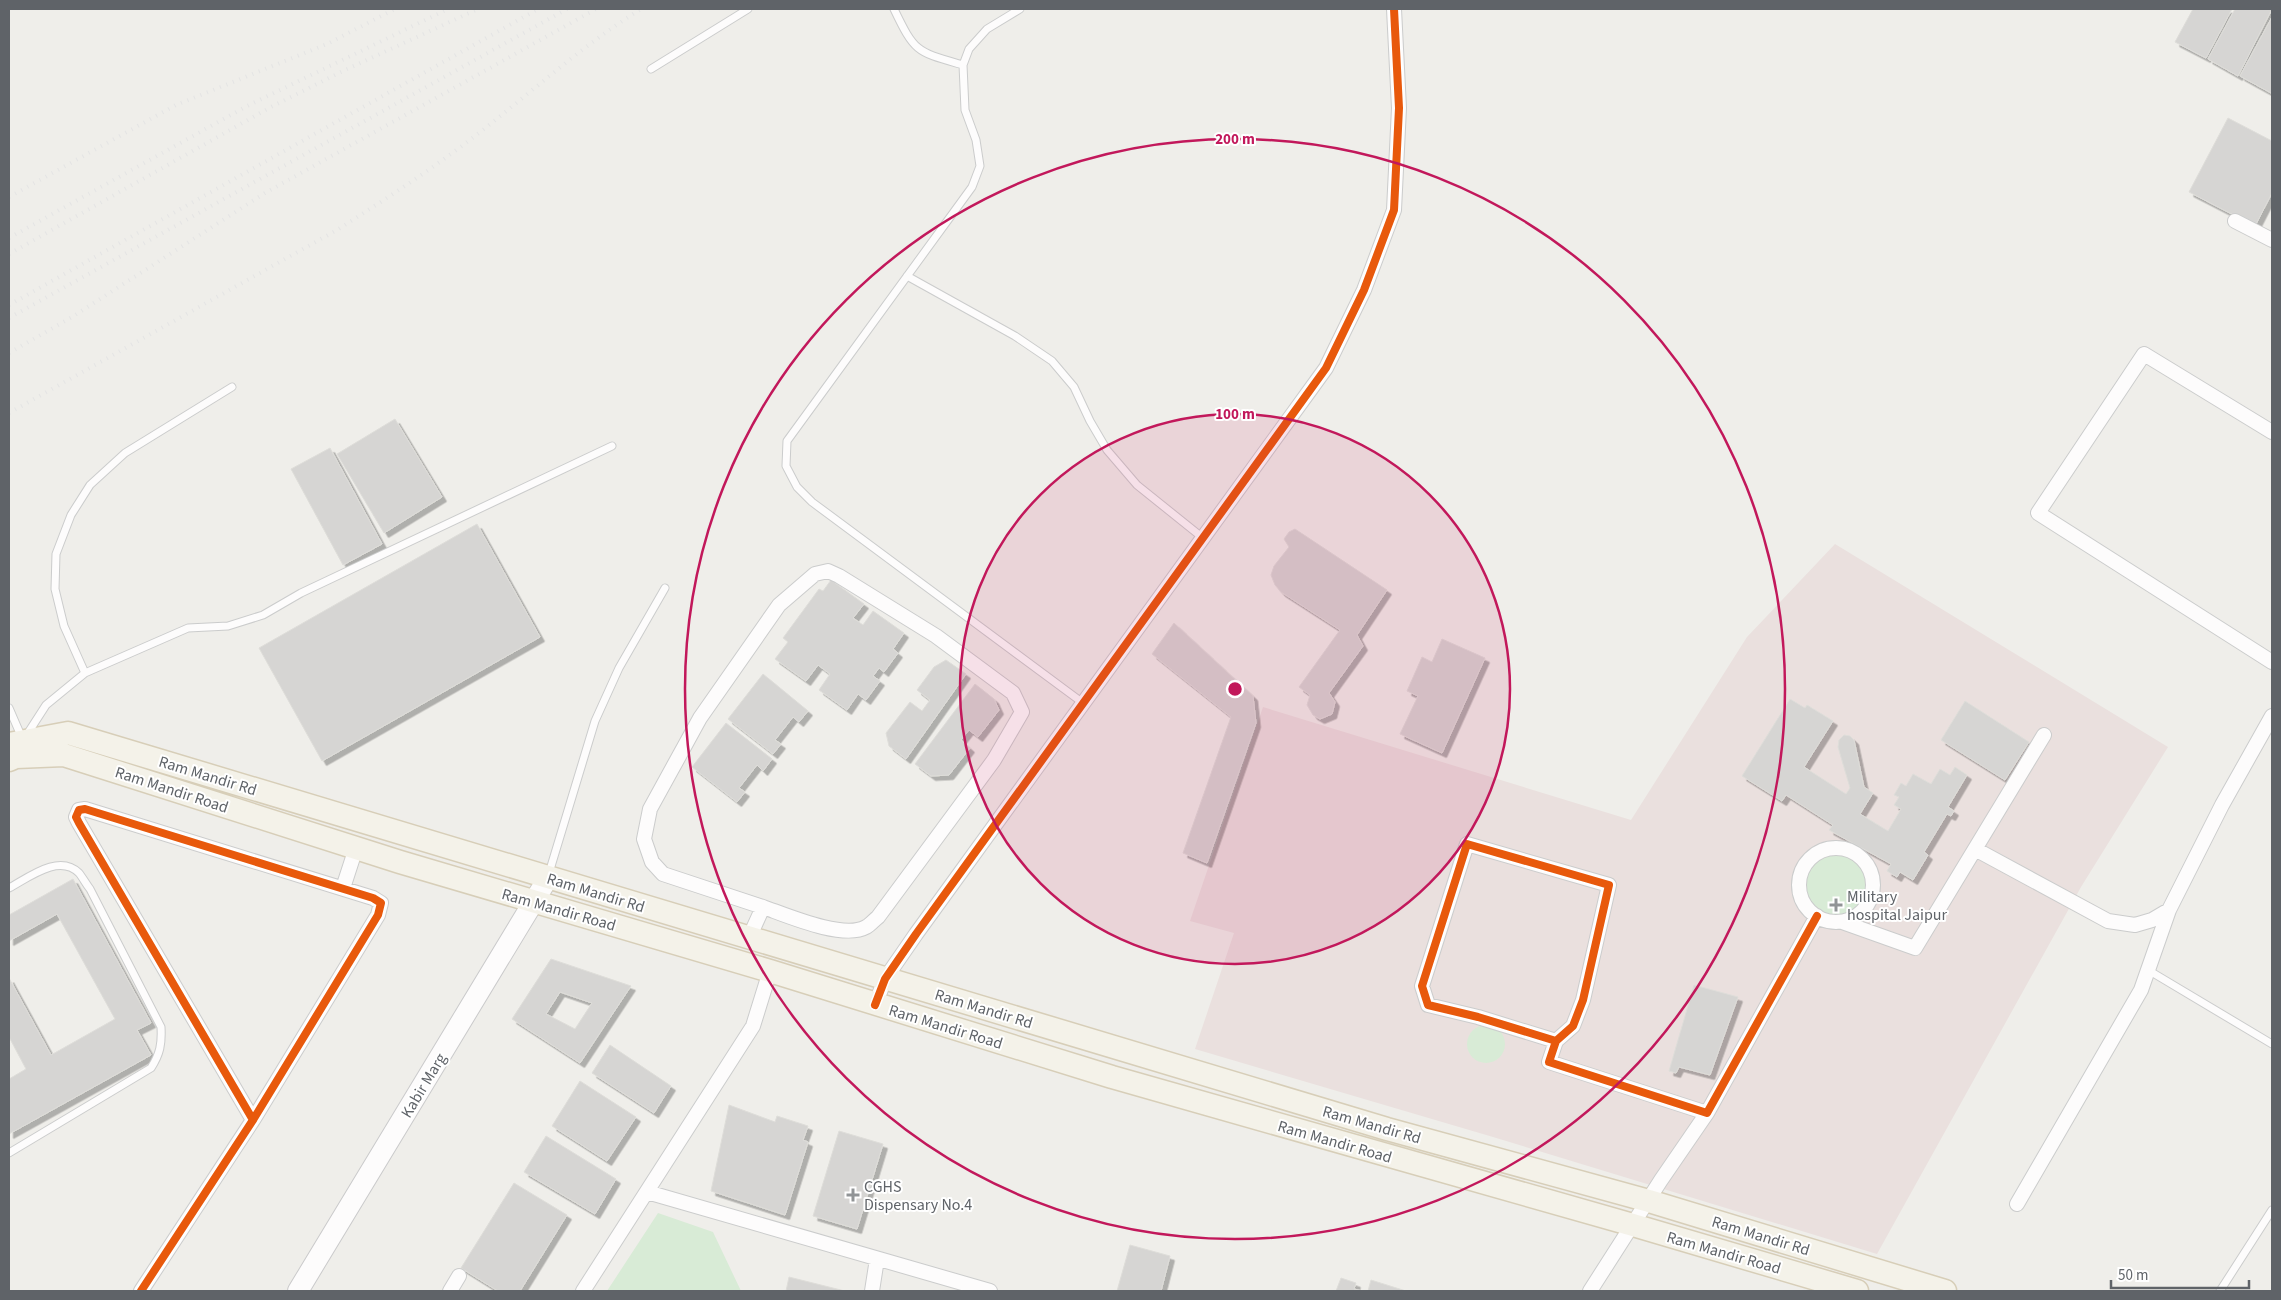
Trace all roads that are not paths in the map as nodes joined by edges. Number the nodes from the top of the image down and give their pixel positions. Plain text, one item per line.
1 (748, 9) edge
2 (894, 9) edge
3 (1020, 9) edge
4 (1394, 9) edge
5 (963, 65) junction
6 (651, 69) dead end
7 (2235, 221) dead end
8 (2272, 240) edge
9 (907, 276) junction
10 (232, 387) dead end
11 (2272, 432) edge
12 (612, 446) dead end
13 (1203, 538) junction
14 (665, 588) dead end
15 (2272, 662) edge
16 (85, 673) junction
17 (1083, 703) junction
18 (9, 708) edge
19 (2272, 716) edge
20 (2044, 735) dead end
21 (16, 742) edge
22 (9, 760) edge
23 (364, 823) junction
24 (356, 848) junction
25 (1975, 849) junction
26 (548, 878) junction
27 (9, 888) edge
28 (343, 888) junction
29 (533, 902) junction
30 (763, 907) junction
31 (2169, 910) junction
32 (1817, 916) junction
33 (1842, 922) junction
34 (749, 938) junction
35 (2148, 970) junction
36 (770, 971) junction
37 (885, 979) junction
38 (874, 1005) junction
39 (1556, 1041) junction
40 (2272, 1044) edge
41 (1707, 1113) junction
42 (253, 1120) junction
43 (9, 1153) edge
44 (647, 1192) junction
45 (1649, 1201) junction
46 (2017, 1204) dead end
47 (2272, 1210) edge
48 (1633, 1225) junction
49 (877, 1258) junction
50 (459, 1276) dead end
51 (141, 1291) edge
52 (298, 1291) edge
53 (450, 1291) edge
54 (584, 1291) edge
55 (872, 1291) edge
56 (990, 1291) edge
57 (1590, 1291) edge
58 (1858, 1291) edge
59 (1945, 1291) edge
60 (2220, 1291) edge

1 - 6 lane
2 - 5 lane
3 - 5 lane
4 - 13 street
5 - 9 lane
7 - 8 street
9 - 13 lane
9 - 17 lane
10 - 16 lane
11 - 15 street
12 - 16 lane
13 - 17 street
14 - 26 lane
16 - 21 lane
17 - 37 street
18 - 21 lane
19 - 31 street
20 - 25 street
21 - 23 main road, Ram Mandir Rd
22 - 24 main road, Ram Mandir Road
23 - 24 main road
23 - 26 main road, Ram Mandir Rd
24 - 28 street
24 - 29 main road, Ram Mandir Road
25 - 31 street
25 - 33 street
26 - 29 street, Kabir Marg
26 - 34 main road, Ram Mandir Rd
27 - 43 lane
28 - 42 street
28 - 42 street
29 - 36 main road, Ram Mandir Road
29 - 52 street, Kabir Marg
30 - 30 street
30 - 34 street
31 - 35 street
32 - 33 street
32 - 33 street
32 - 41 street
34 - 37 main road, Ram Mandir Rd
35 - 40 lane
35 - 46 street
36 - 38 main road, Ram Mandir Road
36 - 44 street
37 - 38 street
37 - 45 main road, Ram Mandir Rd
38 - 48 main road, Ram Mandir Road
39 - 39 street
39 - 41 street
41 - 45 street
42 - 51 street
44 - 49 street
44 - 54 street
45 - 48 street
45 - 59 main road, Ram Mandir Rd
47 - 60 lane
48 - 57 street
48 - 58 main road, Ram Mandir Road
49 - 55 street
49 - 56 street
50 - 53 street

